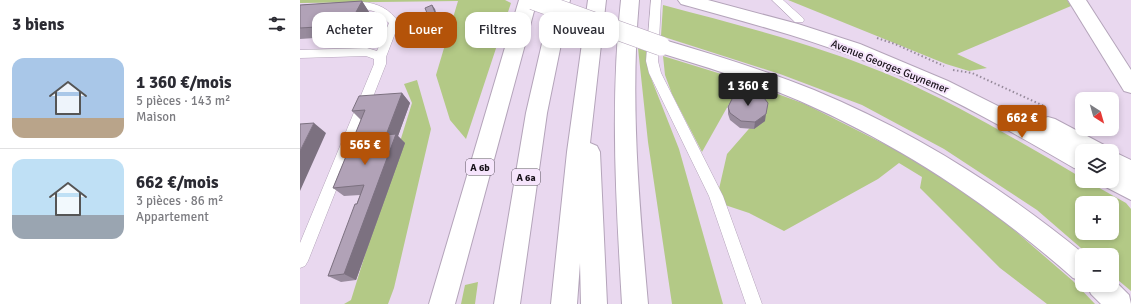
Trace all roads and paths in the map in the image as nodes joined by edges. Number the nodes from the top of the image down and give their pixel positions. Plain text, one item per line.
1 (528, 0) edge
2 (533, 0) edge
3 (561, 0) edge
4 (597, 0) edge
5 (630, 0) edge
6 (656, 0) edge
7 (687, 0) edge
8 (725, 0) edge
9 (777, 0) edge
10 (1077, 0) edge
11 (335, 7) edge
12 (799, 20) junction
13 (300, 54) edge
14 (380, 57) junction
15 (586, 74) junction
16 (1131, 86) edge
17 (972, 102) junction
18 (1083, 144) edge
19 (1075, 149) edge
20 (1075, 157) edge
21 (1119, 164) edge
22 (1131, 171) edge
23 (1119, 174) edge
24 (1131, 181) edge
25 (1119, 183) edge
26 (1131, 190) edge
27 (300, 262) edge
28 (1075, 263) edge
29 (1107, 292) edge
30 (442, 304) edge
31 (507, 304) edge
32 (564, 304) edge
33 (594, 304) edge
34 (635, 304) edge
35 (754, 304) edge
36 (1120, 304) edge

1 - 30 main road, A 6b
2 - 28 main road, bridge
3 - 31 main road, A 6a
4 - 15 main road
5 - 34 main road
6 - 35 lane
7 - 17 main road, Avenue Georges Guynemer
8 - 12 main road, Avenue Georges Guynemer
9 - 12 lane
10 - 16 main road
11 - 14 lane
12 - 18 main road, Avenue Georges Guynemer
13 - 14 lane
14 - 27 lane
15 - 32 main road
15 - 33 main road
17 - 19 main road
17 - 20 main road, Avenue Georges Guynemer
21 - 22 main road
23 - 24 main road
25 - 26 main road
29 - 36 main road

